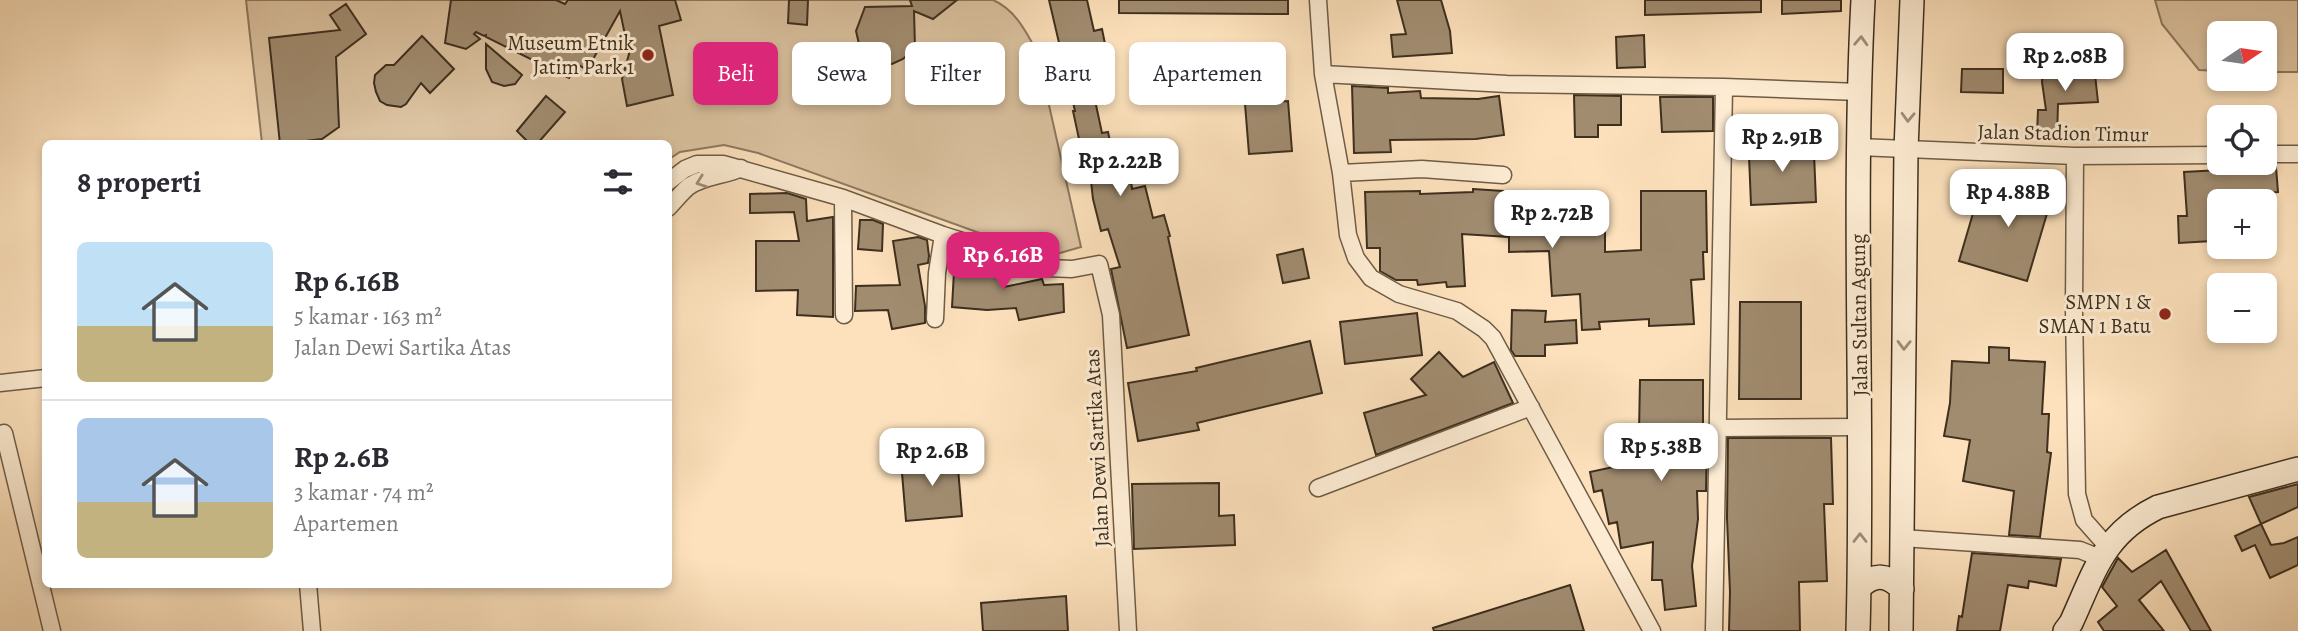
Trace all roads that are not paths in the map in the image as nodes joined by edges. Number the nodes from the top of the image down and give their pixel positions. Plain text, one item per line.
1 (1318, 0) edge
2 (1863, 0) edge
3 (1912, 0) edge
4 (1323, 74) junction
5 (1724, 87) junction
6 (1859, 92) junction
7 (1858, 147) junction
8 (1906, 150) junction
9 (2277, 154) edge
10 (2298, 154) edge
11 (2207, 155) edge
12 (2075, 156) junction
13 (741, 168) junction
14 (1341, 173) junction
15 (1503, 175) dead end
16 (672, 179) edge
17 (843, 198) junction
18 (672, 204) edge
19 (943, 235) junction
20 (844, 315) dead end
21 (935, 319) dead end
22 (42, 378) edge
23 (0, 383) edge
24 (1531, 407) junction
25 (1860, 426) junction
26 (1719, 428) junction
27 (4, 433) dead end
28 (2298, 469) edge
29 (1318, 488) dead end
30 (1902, 538) junction
31 (2104, 552) junction
32 (308, 588) edge
33 (1859, 588) junction
34 (1902, 589) junction
35 (2071, 628) edge
36 (52, 631) edge
37 (312, 631) edge
38 (1128, 631) edge
39 (1652, 631) edge
40 (1714, 631) edge
41 (1858, 631) edge
42 (1901, 631) edge

1 - 4 street
6 -> 2 main road, Jalan Sultan Agung
3 -> 8 main road, Jalan Sultan Agung
4 - 5 street
4 - 14 street
5 - 6 street
5 - 26 street
6 - 7 main road, Jalan Sultan Agung
7 - 8 street, Jalan Stadion Timur
7 - 25 main road, Jalan Sultan Agung
8 - 12 street, Jalan Stadion Timur
8 -> 30 main road, Jalan Sultan Agung
9 - 10 street
11 - 12 street, Jalan Stadion Timur
12 - 31 street
13 - 16 street
13 - 17 street
13 -> 18 street
14 - 15 street
14 - 24 street
17 - 19 street
17 - 20 street
19 - 21 street
19 - 38 street, Jalan Dewi Sartika Atas
22 - 23 street
24 - 29 street
24 - 39 street
25 - 26 street
33 -> 25 main road, Jalan Sultan Agung
26 - 40 street
27 - 36 street
28 - 31 main road
30 - 31 street
30 - 34 main road, Jalan Sultan Agung
31 - 35 main road
32 - 37 street
33 - 34 main road
33 - 41 main road, Jalan Sultan Agung
34 - 42 main road, Jalan Sultan Agung

